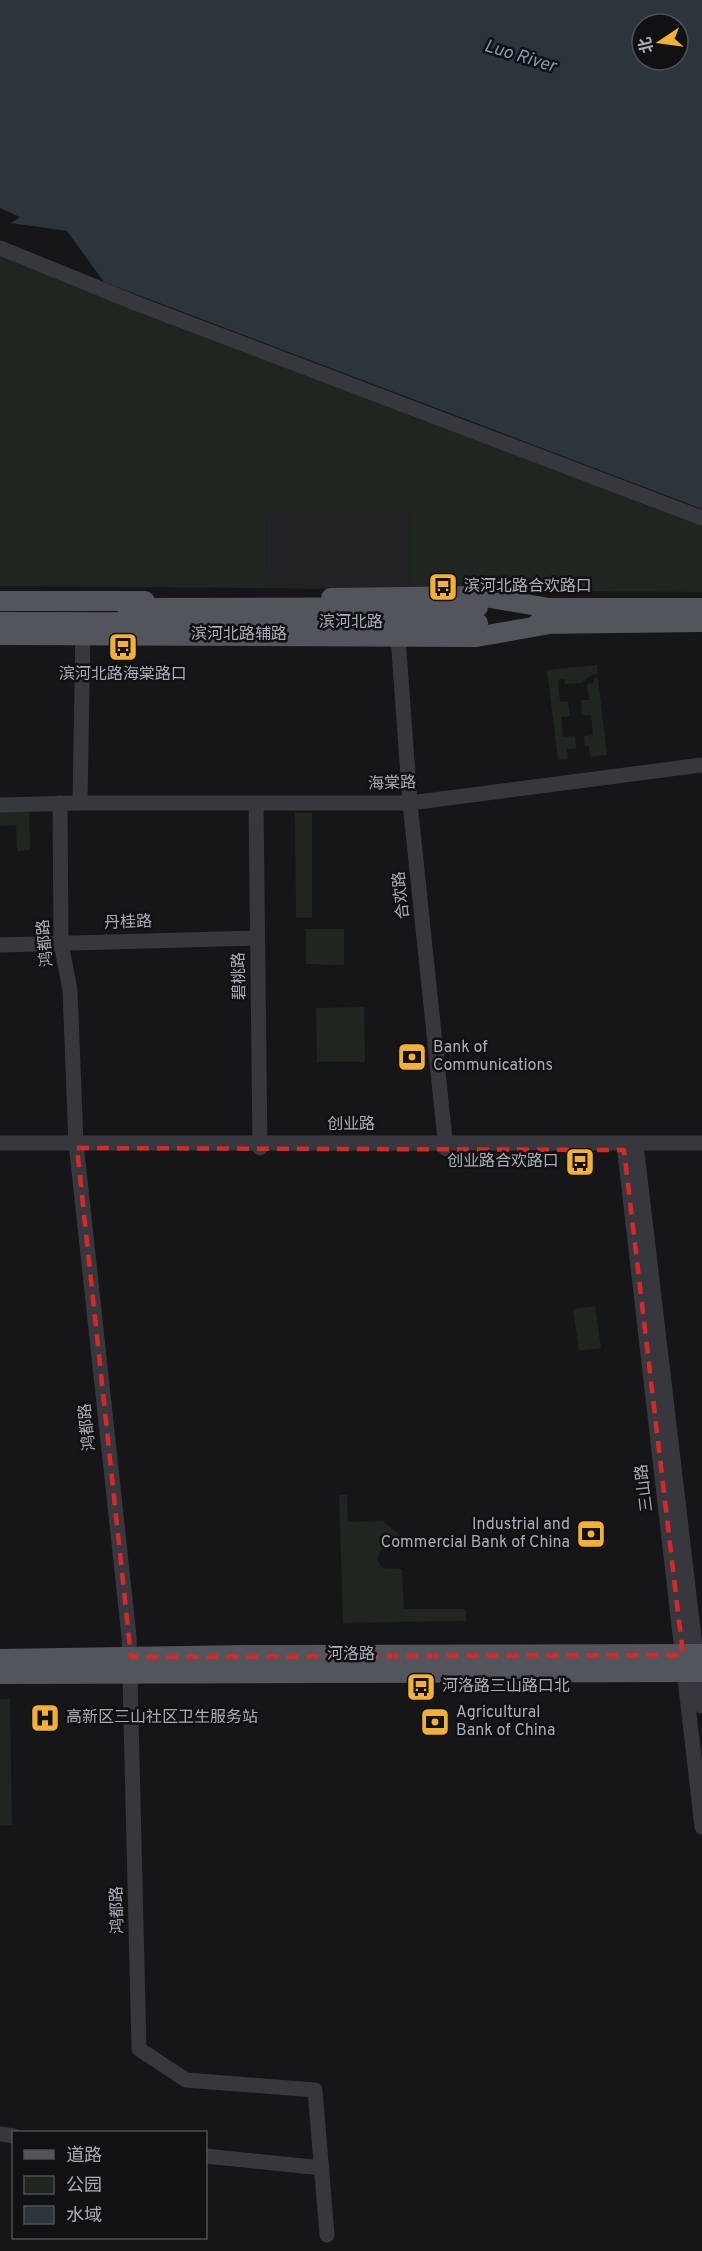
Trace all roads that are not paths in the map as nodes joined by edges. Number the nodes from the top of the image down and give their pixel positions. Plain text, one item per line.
1 (0, 249) edge
2 (702, 518) edge
3 (0, 601) edge
4 (84, 602) junction
5 (702, 608) edge
6 (0, 609) edge
7 (478, 615) junction
8 (549, 616) junction
9 (0, 622) edge
10 (702, 622) edge
11 (83, 634) junction
12 (0, 635) edge
13 (398, 637) junction
14 (702, 765) edge
15 (60, 803) junction
16 (80, 803) junction
17 (256, 803) junction
18 (410, 803) junction
19 (0, 805) edge
20 (257, 938) junction
21 (61, 943) junction
22 (0, 945) edge
23 (0, 1143) edge
24 (702, 1143) edge
25 (76, 1146) junction
26 (260, 1146) junction
27 (446, 1146) junction
28 (630, 1147) junction
29 (0, 1148) edge
30 (702, 1149) edge
31 (0, 1659) edge
32 (694, 1663) edge
33 (131, 1665) junction
34 (0, 1674) edge
35 (702, 1706) edge
36 (702, 1827) edge
37 (207, 2156) edge
38 (322, 2168) junction
39 (327, 2235) dead end

1 - 2 street
3 - 4 main road
4 - 8 main road
4 - 11 street
5 - 8 main road, 滨河北路
6 - 7 main road, 滨河北路, bridge
7 - 8 main road, 滨河北路
7 - 9 main road, 滨河北路, bridge
8 - 10 main road, 滨河北路
8 - 13 main road, 滨河北路辅路
11 - 12 main road, 滨河北路辅路
11 - 13 main road, 滨河北路辅路
11 - 16 street
13 - 18 street, 合欢路
14 - 18 street, 海棠路
15 - 16 street, 海棠路
15 - 19 street, 海棠路
15 - 21 street, 鸿都路
16 - 17 street, 海棠路
17 - 18 street, 海棠路
17 - 20 street, 碧桃路
18 - 27 street, 合欢路
20 - 21 street, 丹桂路
20 - 26 street, 碧桃路
21 - 22 street, 丹桂路
21 - 25 street, 鸿都路
23 - 25 street, 创业路
24 - 28 street, 创业路
25 - 26 street, 创业路
25 - 29 street, 创业路
25 - 33 street, 鸿都路
26 - 27 street, 创业路
27 - 28 street, 创业路
28 - 30 street, 创业路
28 - 32 street, 三山路
31 - 33 main road, 河洛路
32 - 33 main road, 河洛路
32 - 35 street, 三山路
32 - 36 street, 三山路
33 - 34 main road, 河洛路
33 - 38 street, 鸿都路
37 - 38 street
38 - 39 street

